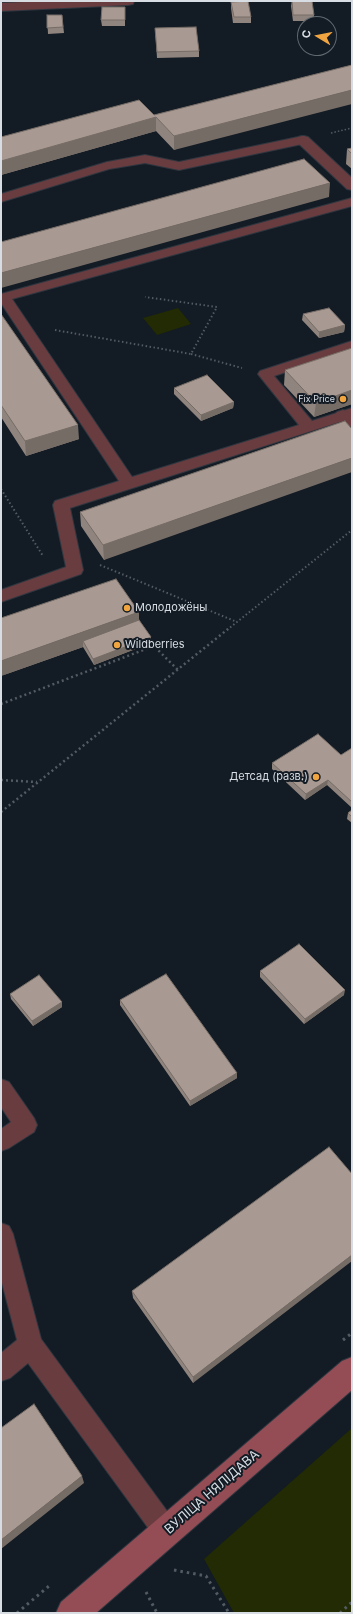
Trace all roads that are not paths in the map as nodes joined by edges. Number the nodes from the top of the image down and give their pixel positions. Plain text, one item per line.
1 (128, 1) edge
2 (1, 7) edge
3 (303, 140) joint
4 (352, 186) edge
5 (1, 198) edge
6 (352, 202) edge
7 (352, 345) edge
8 (349, 416) edge
9 (309, 426) junction
10 (129, 484) junction
11 (1, 596) edge
12 (1, 1088) edge
13 (1, 1141) edge
14 (1, 1234) edge
15 (30, 1346) junction
16 (1, 1369) edge
17 (352, 1371) edge
18 (166, 1531) junction
19 (72, 1613) edge

1 - 2 street
3 - 4 street
3 - 5 lane
6 - 10 lane
7 - 9 lane
8 - 9 lane
9 - 10 lane
10 - 11 lane
12 - 13 lane
14 - 15 lane
15 - 16 lane
15 - 18 lane
17 - 18 street, ВУЛІЦА НЯЛІДАВА
18 - 19 street, ВУЛІЦА НЯЛІДАВА

